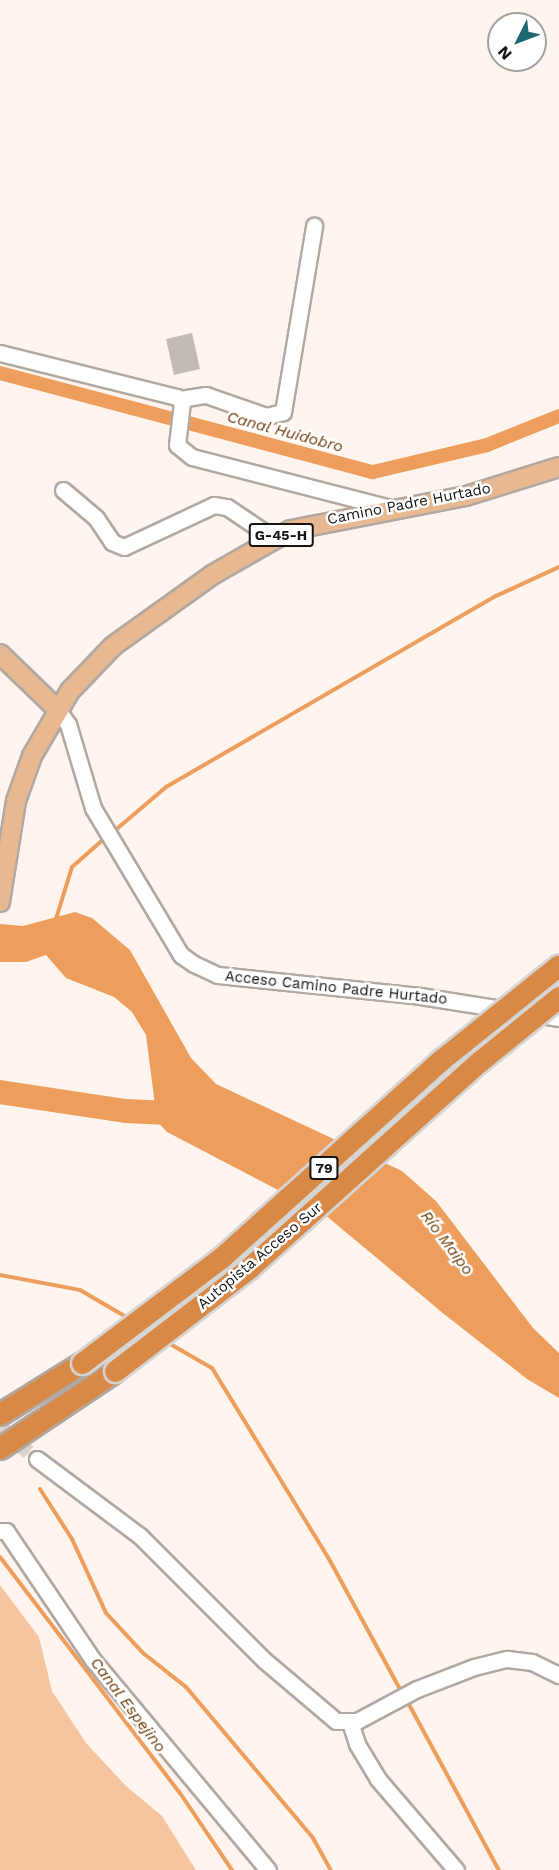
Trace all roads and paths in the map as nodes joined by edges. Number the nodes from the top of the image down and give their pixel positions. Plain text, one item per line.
1 (314, 226) dead end
2 (0, 353) edge
3 (180, 405) junction
4 (559, 467) edge
5 (63, 490) dead end
6 (397, 509) junction
7 (273, 538) junction
8 (0, 654) edge
9 (57, 709) junction
10 (0, 902) edge
11 (559, 965) edge
12 (559, 996) edge
13 (559, 1018) edge
14 (0, 1414) edge
15 (0, 1448) edge
16 (37, 1459) tunnel mouth
17 (0, 1531) edge
18 (559, 1675) edge
19 (350, 1722) junction
20 (268, 1870) edge
21 (456, 1870) edge

1 - 3 street
2 - 3 street
3 - 6 street
4 - 6 main road, Camino Padre Hurtado / G-45-H
5 - 7 street
6 - 7 main road, Camino Padre Hurtado / G-45-H
7 - 9 main road, Camino Padre Hurtado / G-45-H
8 - 9 main road
9 - 10 main road, Camino Padre Hurtado / G-45-H
9 - 13 street, Acceso Camino Padre Hurtado
11 - 14 highway, Autopista Acceso Sur / 79, bridge
12 - 15 highway, Autopista Acceso Sur / 79, bridge
16 - 19 street
17 - 20 street
18 - 19 street
19 - 21 street

